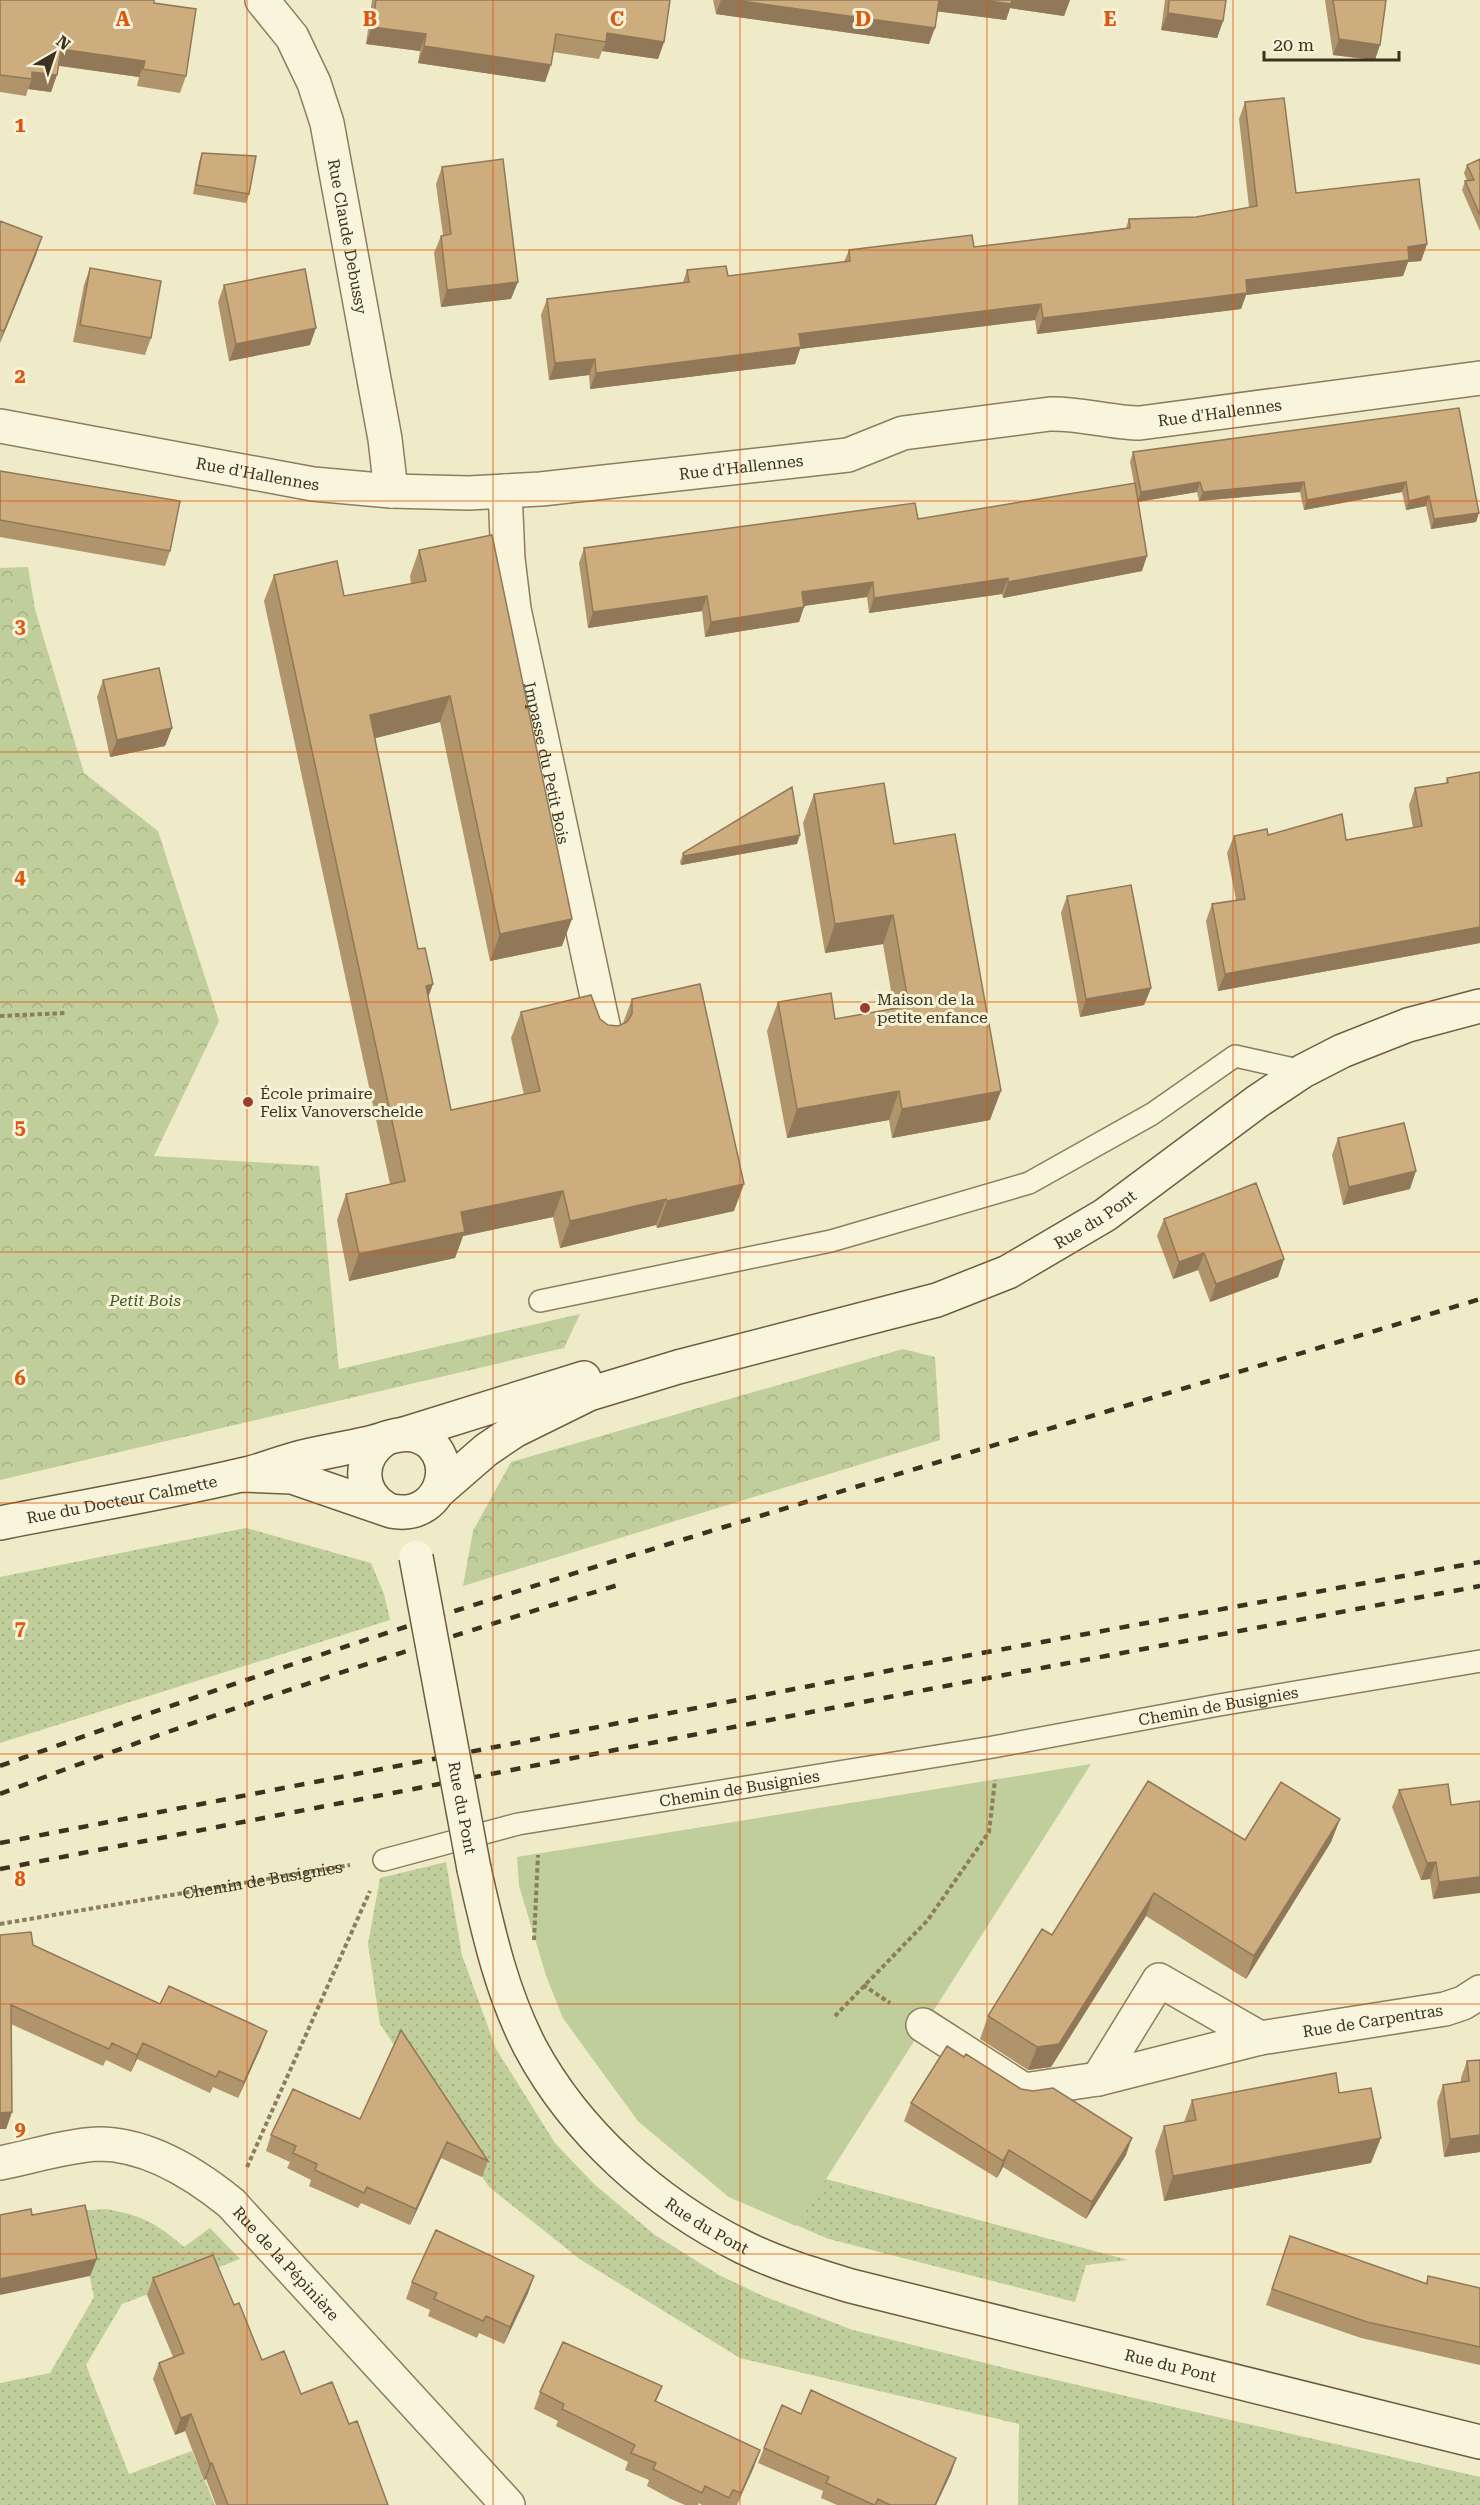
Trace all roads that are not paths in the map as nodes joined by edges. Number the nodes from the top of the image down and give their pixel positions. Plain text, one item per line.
1 (262, 0) edge
2 (1480, 378) edge
3 (0, 426) edge
4 (391, 491) junction
5 (505, 491) junction
6 (1480, 1006) edge
7 (605, 1034) edge
8 (1303, 1071) junction
9 (540, 1301) dead end
10 (678, 1367) junction
11 (394, 1437) junction
12 (243, 1475) junction
13 (440, 1490) junction
14 (398, 1510) junction
15 (0, 1523) edge
16 (1480, 1661) edge
17 (384, 1860) road end
18 (1480, 1992) edge
19 (923, 2025) dead end
20 (1260, 2038) junction
21 (1098, 2079) junction
22 (0, 2163) edge
23 (1480, 2442) edge
24 (508, 2505) edge

1 - 4 street, Rue Claude Debussy
2 - 5 street, Rue d'Hallennes
3 - 4 street, Rue d'Hallennes
4 - 5 street, Rue d'Hallennes
5 - 7 street, Impasse du Petit Bois
6 - 8 street, Rue du Pont
8 - 9 lane
8 - 10 street, Rue du Pont
10 - 11 street, Rue du Pont
10 - 13 street, Rue du Pont
11 - 12 street, Rue du Pont
11 - 13 street
11 - 14 street
12 - 14 street
12 - 15 street, Rue du Docteur Calmette
13 - 14 street
14 - 23 street, Rue du Pont, bridge
16 - 17 lane, Chemin de Busignies
18 - 20 street, Rue de Carpentras
19 - 21 street, Rue de Carpentras
20 - 21 street, Rue de Carpentras
20 - 21 street
22 - 24 street, Rue de la Pépinière

